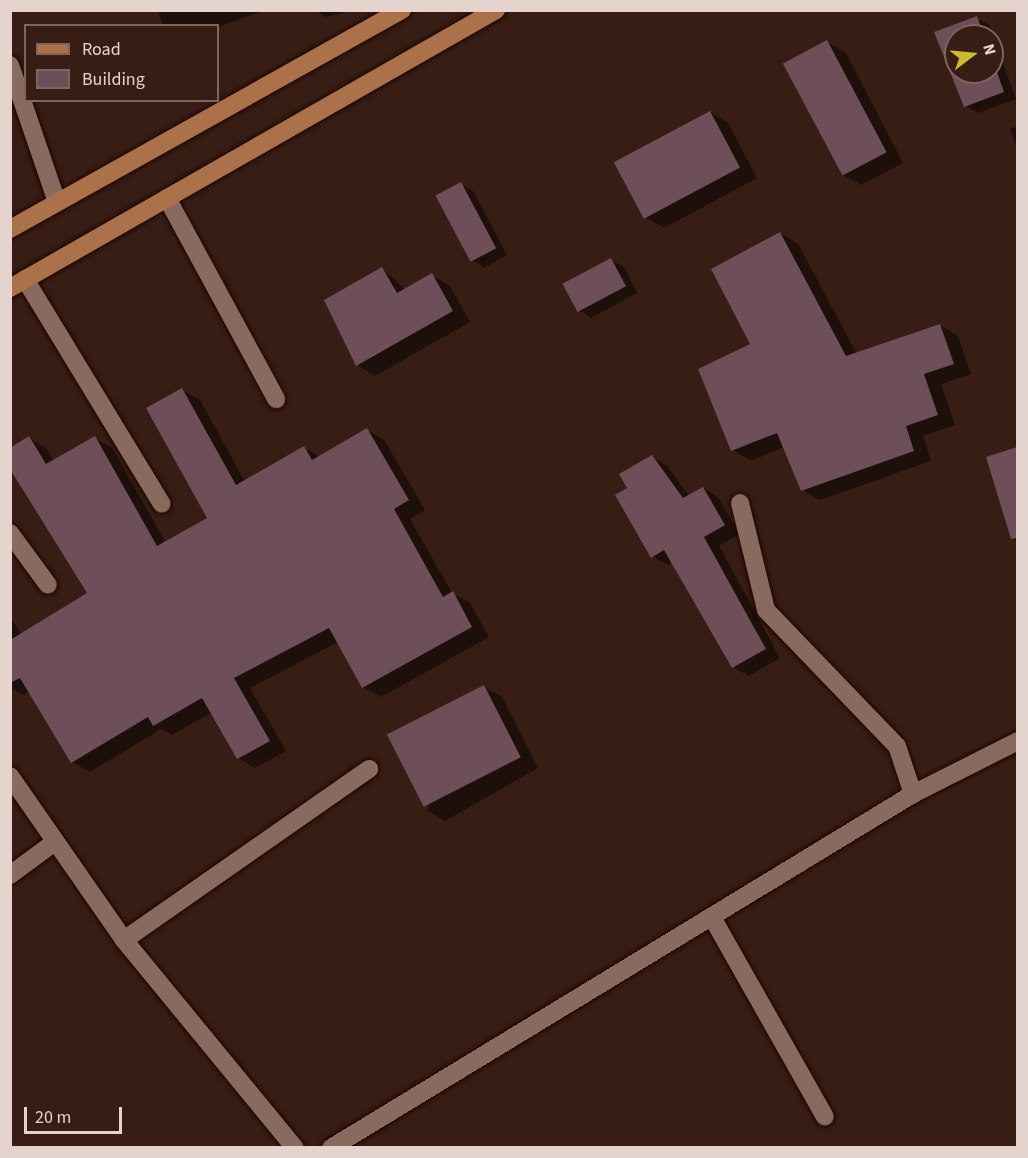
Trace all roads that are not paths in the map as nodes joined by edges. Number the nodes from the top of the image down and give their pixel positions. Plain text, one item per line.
1 (402, 10) edge
2 (496, 10) edge
3 (10, 65) edge
4 (167, 198) junction
5 (57, 202) junction
6 (10, 230) edge
7 (18, 284) edge
8 (276, 399) dead end
9 (740, 503) dead end
10 (162, 504) dead end
11 (10, 533) edge
12 (48, 585) dead end
13 (1017, 741) edge
14 (369, 769) dead end
15 (10, 776) edge
16 (913, 794) junction
17 (55, 842) junction
18 (10, 875) edge
19 (713, 919) junction
20 (124, 940) junction
21 (825, 1117) dead end
22 (295, 1148) edge
23 (332, 1148) edge

1 - 5 main road
2 - 4 main road
3 - 5 street
4 - 7 main road
4 - 8 street
5 - 6 main road
7 - 10 street
9 - 16 street
11 - 12 street
13 - 16 street
14 - 20 street
15 - 17 street
16 - 19 street
17 - 18 street
17 - 20 street
19 - 21 street
19 - 23 street
20 - 22 street

